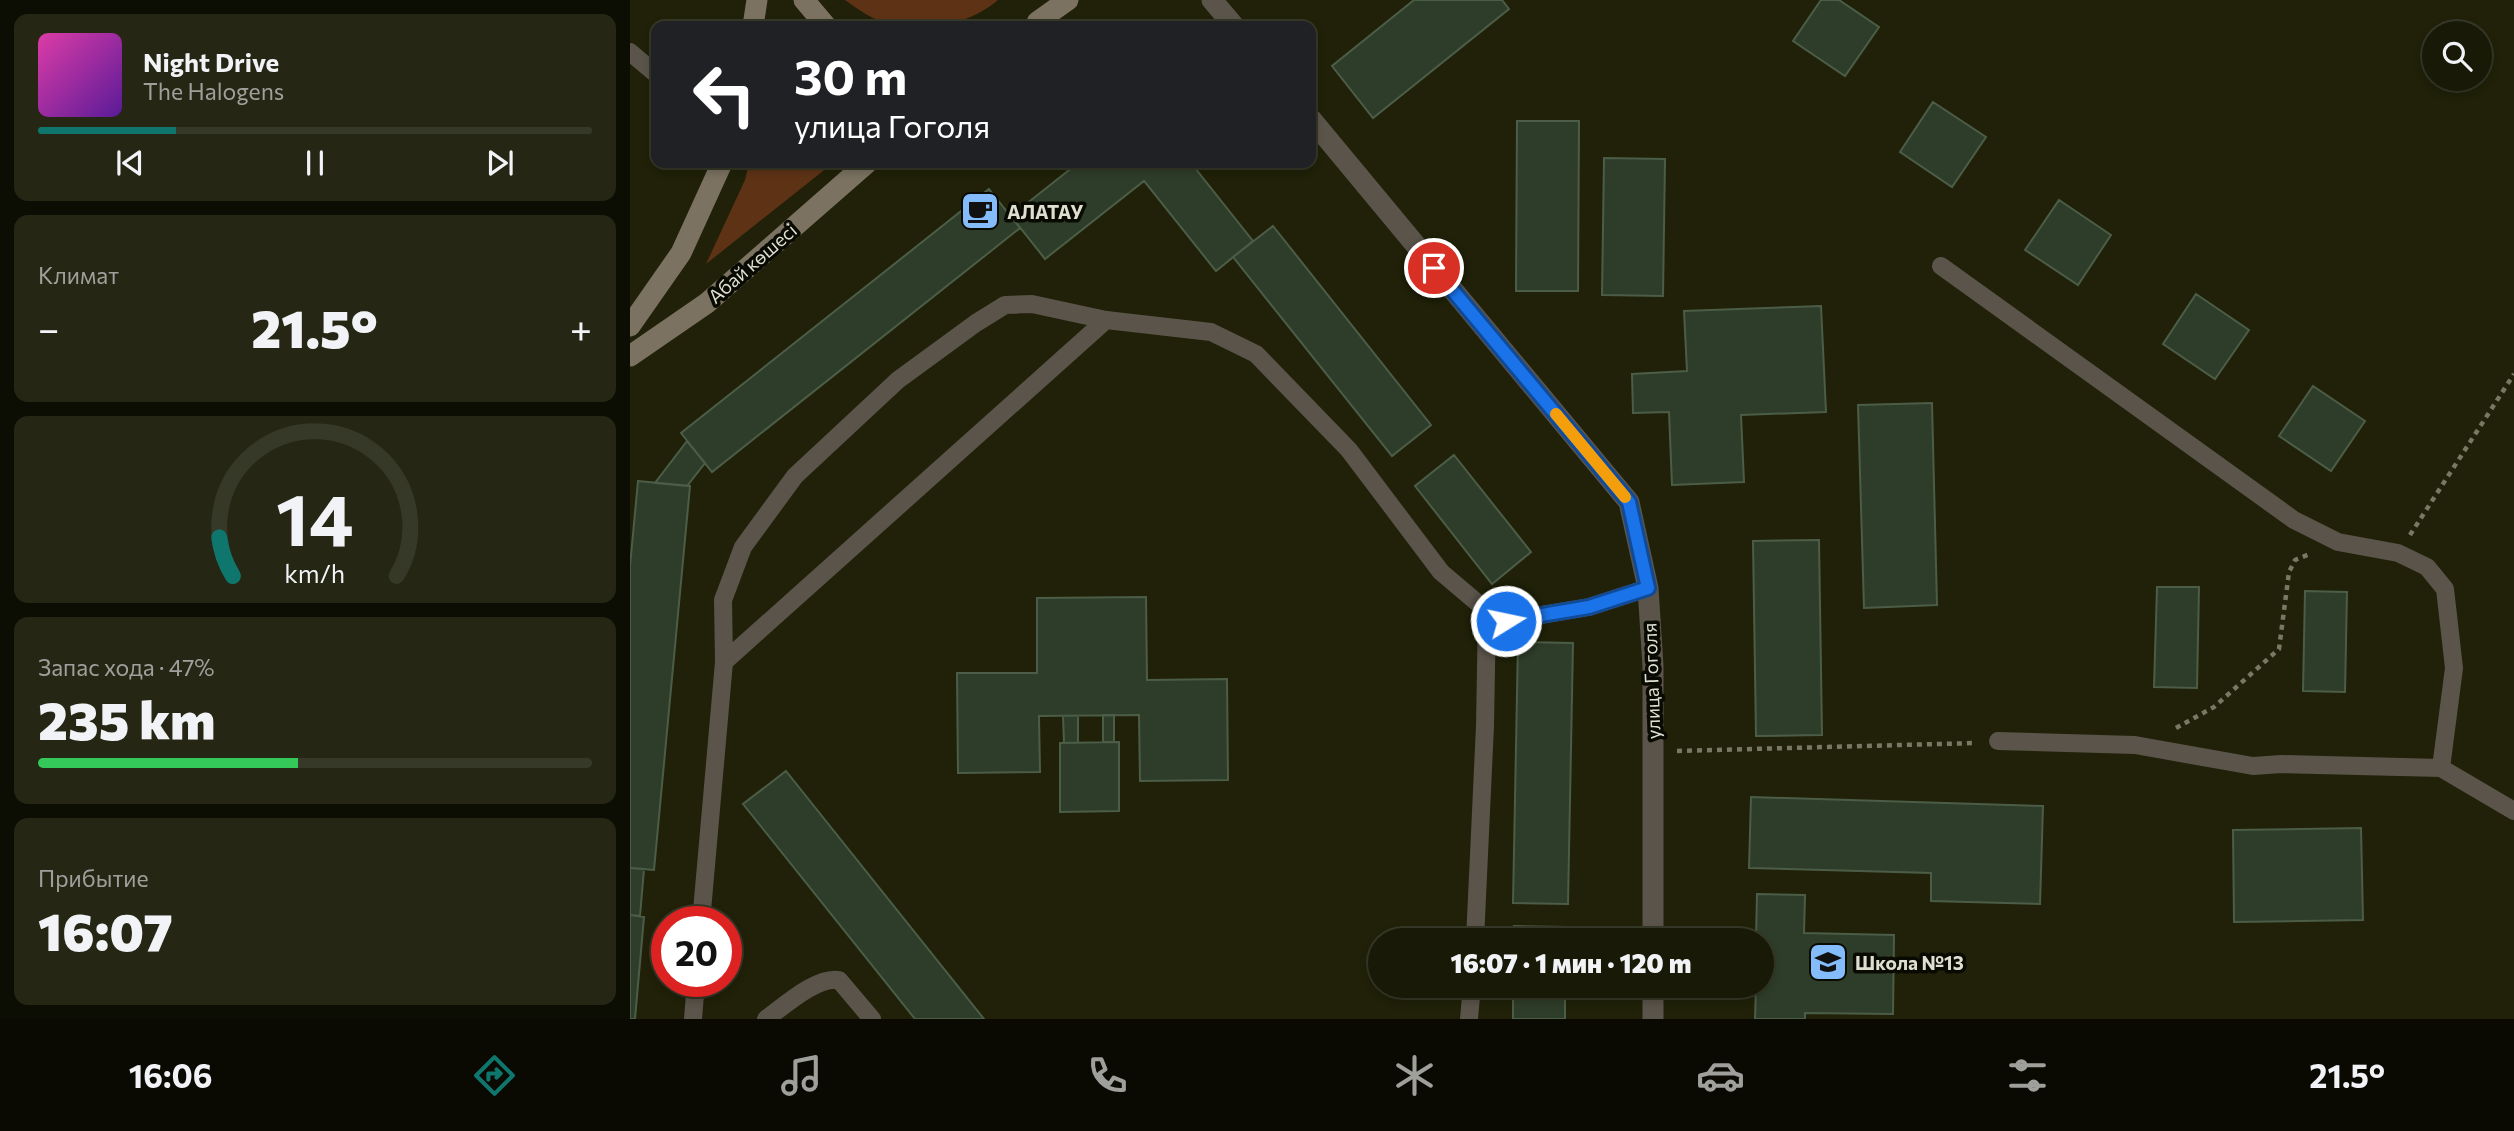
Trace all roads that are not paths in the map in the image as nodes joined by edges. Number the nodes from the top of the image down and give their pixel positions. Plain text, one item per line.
1 (757, 0) edge
2 (804, 0) edge
3 (1054, 0) edge
4 (1068, 0) edge
5 (1212, 0) edge
6 (754, 21) edge
7 (822, 21) edge
8 (1036, 21) edge
9 (1038, 21) edge
10 (1230, 21) edge
11 (630, 52) edge
12 (651, 70) edge
13 (1316, 125) edge
14 (720, 168) edge
15 (861, 168) edge
16 (1941, 266) dead end
17 (1106, 320) junction
18 (630, 326) edge
19 (630, 356) edge
20 (1648, 588) junction
21 (1488, 611) junction
22 (724, 662) junction
23 (1998, 740) road end
24 (2441, 768) junction
25 (2514, 811) edge
26 (702, 906) edge
27 (1476, 928) edge
28 (1653, 928) edge
29 (695, 997) edge
30 (1471, 998) edge
31 (1653, 998) edge
32 (693, 1019) edge
33 (766, 1019) edge
34 (872, 1019) edge
35 (1469, 1019) edge
36 (1653, 1019) edge

1 - 6 main road
2 - 7 main road
3 - 8 main road
4 - 9 main road
5 - 10 street
11 - 12 lane
13 - 20 street, улица Гоголя
14 - 18 main road
15 - 19 main road, Абай көшесі
16 - 24 lane
17 - 21 lane
17 - 22 lane
17 - 22 lane
20 - 21 lane
20 - 28 street, улица Гоголя
21 - 27 lane
22 - 26 lane
23 - 24 lane
24 - 25 lane
29 - 32 lane
30 - 35 lane
31 - 36 street
33 - 34 lane

